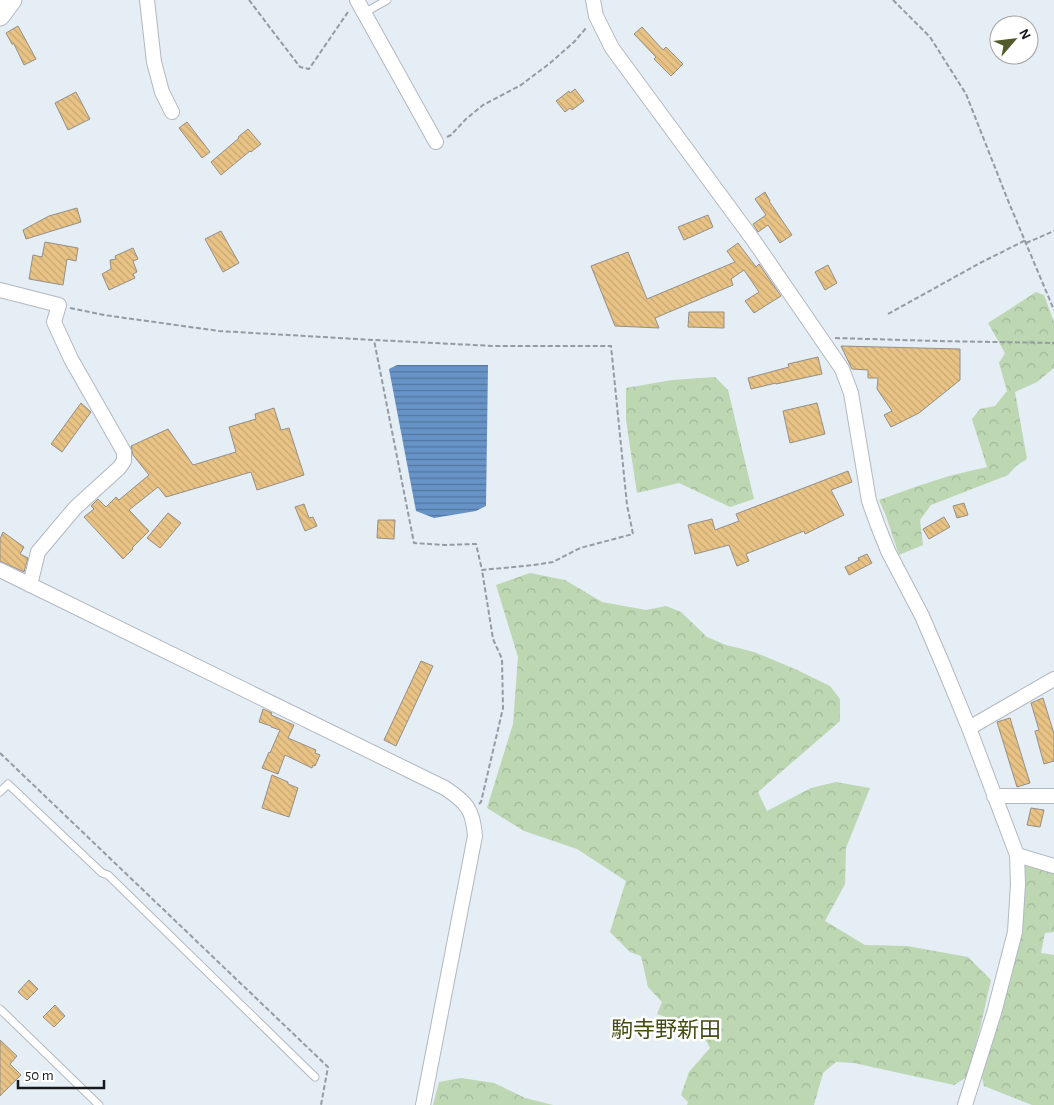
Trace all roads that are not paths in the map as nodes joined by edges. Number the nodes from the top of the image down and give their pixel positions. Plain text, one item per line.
1 (12, 0) edge
2 (147, 0) edge
3 (387, 0) edge
4 (593, 0) edge
5 (357, 7) edge
6 (0, 16) edge
7 (172, 112) dead end
8 (436, 142) road end
9 (0, 290) edge
10 (0, 570) edge
11 (30, 585) junction
12 (1054, 679) edge
13 (969, 728) junction
14 (0, 792) edge
15 (994, 796) junction
16 (1054, 796) edge
17 (1016, 855) junction
18 (1054, 866) edge
19 (0, 1009) edge
20 (315, 1077) dead end
21 (99, 1105) edge
22 (423, 1105) edge
23 (965, 1105) edge

1 - 6 street
2 - 7 street
3 - 5 lane
4 - 13 street
5 - 8 street
9 - 11 street
10 - 11 street
11 - 22 street
12 - 13 street
13 - 15 street
14 - 20 lane
15 - 16 street
15 - 17 street
17 - 18 street
17 - 23 street
19 - 21 lane

